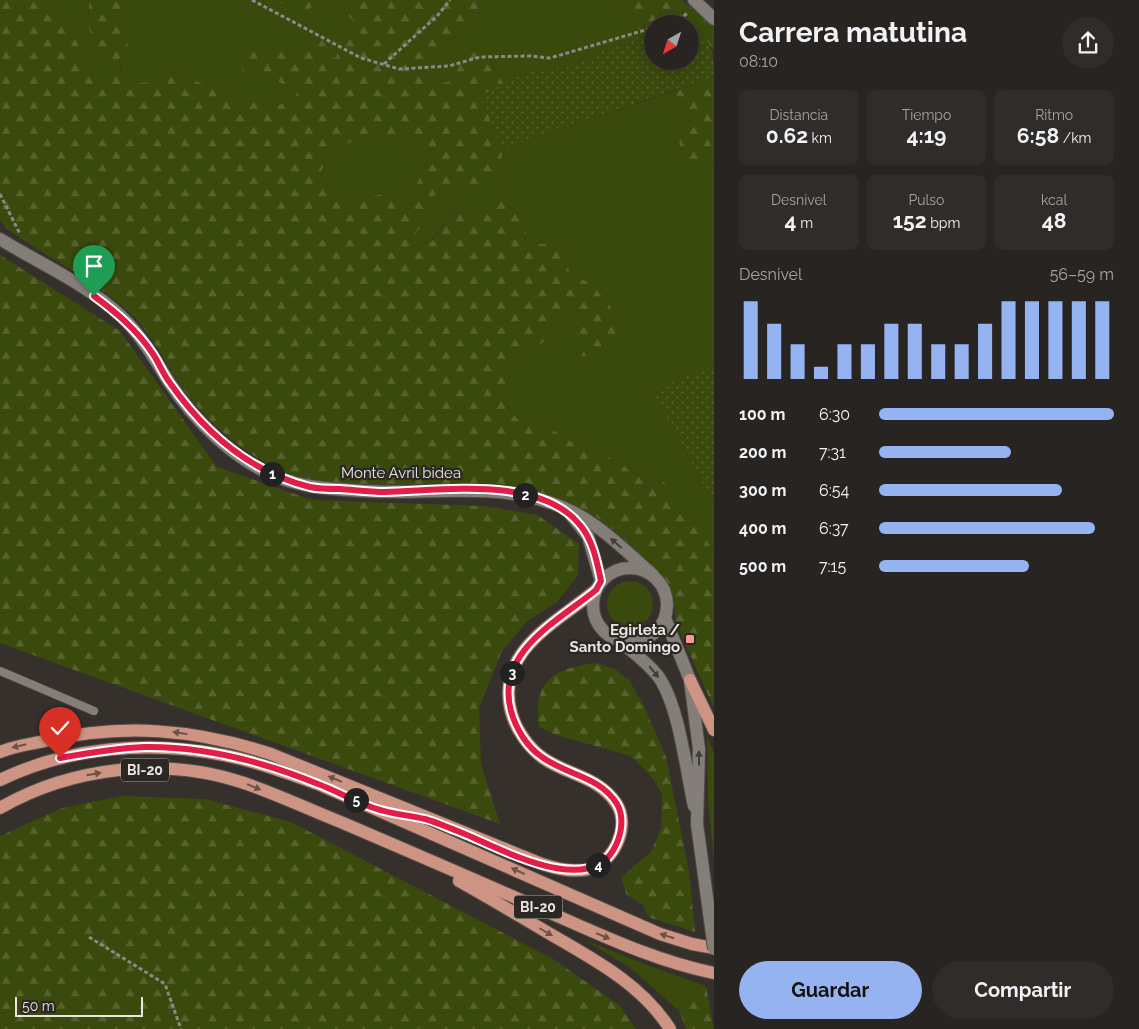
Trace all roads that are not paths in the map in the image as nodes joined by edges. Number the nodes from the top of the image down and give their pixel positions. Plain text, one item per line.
1 (696, 1) edge
2 (714, 19) edge
3 (0, 239) edge
4 (565, 510) junction
5 (653, 575) junction
6 (599, 586) junction
7 (665, 618) junction
8 (618, 640) junction
9 (0, 671) edge
10 (690, 680) junction
11 (94, 711) dead end
12 (714, 730) edge
13 (0, 752) edge
14 (0, 780) edge
15 (0, 808) edge
16 (375, 809) junction
17 (428, 819) junction
18 (697, 824) junction
19 (382, 839) junction
20 (714, 948) edge
21 (714, 973) edge
22 (670, 1029) edge

1 - 2 street
3 - 4 street, Monte Avril bidea
5 -> 4 street, Monte Avril bidea
4 - 6 street, Monte Avril bidea
5 - 6 street
5 - 7 street
6 - 8 street
6 - 17 main road
7 - 8 street
7 - 10 street
8 -> 18 street
9 - 11 lane
10 - 12 main road
18 -> 10 street
17 -> 13 main road
14 - 16 main road, BI-20
15 -> 19 main road, BI-20
16 - 17 main road
20 -> 16 main road, BI-20
18 - 20 street, bridge
19 -> 21 main road, BI-20
19 -> 22 main road

